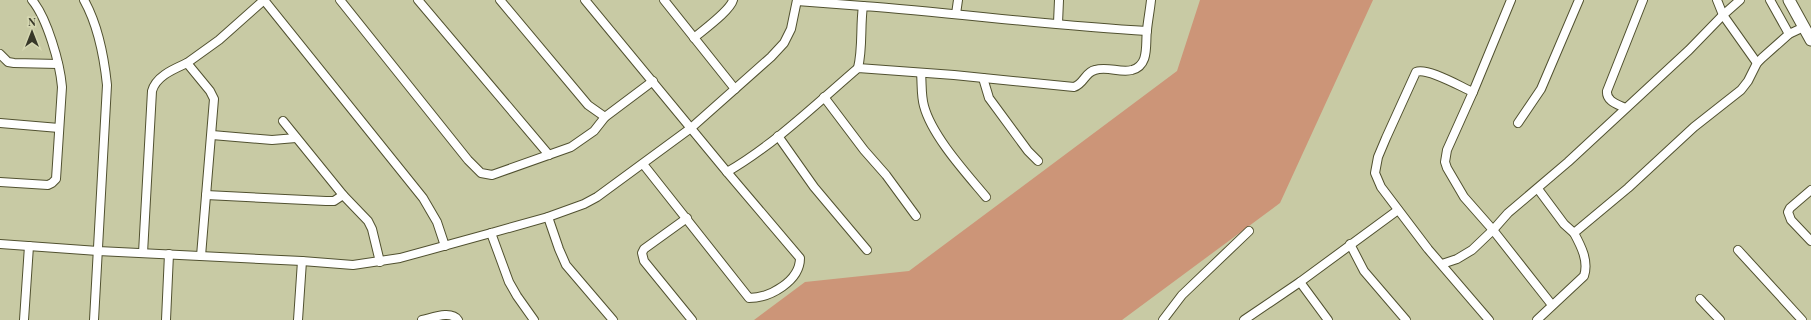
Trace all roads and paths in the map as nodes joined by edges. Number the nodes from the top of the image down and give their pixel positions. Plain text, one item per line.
1 (32, 0) edge
2 (84, 0) edge
3 (264, 0) edge
4 (340, 0) edge
5 (418, 0) edge
6 (500, 0) edge
7 (585, 0) edge
8 (664, 0) edge
9 (733, 0) edge
10 (958, 0) edge
11 (1059, 0) edge
12 (1151, 0) edge
13 (1511, 0) edge
14 (1580, 0) edge
15 (1643, 0) edge
16 (1717, 0) edge
17 (1740, 0) edge
18 (1770, 0) edge
19 (1790, 0) edge
20 (797, 1) edge
21 (860, 4) edge
22 (956, 14) junction
23 (1723, 15) junction
24 (1058, 23) junction
25 (1804, 27) junction
26 (1146, 31) junction
27 (1789, 34) junction
28 (694, 38) junction
29 (1811, 40) edge
30 (0, 54) edge
31 (187, 63) junction
32 (1757, 63) junction
33 (58, 64) junction
34 (858, 68) junction
35 (920, 73) junction
36 (983, 78) junction
37 (653, 81) junction
38 (735, 89) junction
39 (1473, 92) junction
40 (824, 97) junction
41 (1625, 108) junction
42 (605, 117) junction
43 (283, 121) dead end
44 (0, 123) edge
45 (1518, 123) dead end
46 (59, 128) junction
47 (691, 128) junction
48 (212, 135) junction
49 (778, 136) junction
50 (296, 138) junction
51 (549, 155) junction
52 (1038, 161) dead end
53 (643, 164) junction
54 (727, 172) junction
55 (0, 182) edge
56 (1538, 189) junction
57 (1811, 190) edge
58 (206, 195) junction
59 (343, 195) junction
60 (986, 197) dead end
61 (1398, 210) junction
62 (916, 216) dead end
63 (548, 217) junction
64 (686, 218) junction
65 (1493, 230) junction
66 (1249, 231) dead end
67 (491, 233) junction
68 (1574, 233) junction
69 (1811, 241) edge
70 (0, 244) edge
71 (1350, 244) junction
72 (29, 246) junction
73 (445, 246) junction
74 (867, 250) dead end
75 (1738, 250) dead end
76 (98, 252) junction
77 (143, 253) junction
78 (169, 254) junction
79 (201, 256) junction
80 (302, 261) junction
81 (380, 262) junction
82 (1442, 264) junction
83 (1300, 282) junction
84 (1700, 299) dead end
85 (1552, 305) junction
86 (1247, 319) edge
87 (24, 320) edge
88 (94, 320) edge
89 (166, 320) edge
90 (298, 320) edge
91 (422, 320) edge
92 (458, 320) edge
93 (534, 320) edge
94 (612, 320) edge
95 (692, 320) edge
96 (1163, 320) edge
97 (1328, 320) edge
98 (1406, 320) edge
99 (1489, 320) edge
100 (1537, 320) edge
101 (1720, 320) edge
102 (1802, 320) edge

1 - 33 street
2 - 76 street
3 - 31 street
3 - 73 street
4 - 51 street
5 - 51 street
6 - 42 street
7 - 37 street
8 - 28 street
9 - 28 street
10 - 22 street
11 - 24 street
12 - 26 street
13 - 39 street
14 - 45 street
15 - 41 street
16 - 23 street
17 - 23 street
18 - 27 street
19 - 25 street
20 - 21 street
20 - 38 street
21 - 22 street
21 - 34 street
22 - 24 street
23 - 32 street
23 - 41 street
24 - 26 street
25 - 27 street
25 - 29 street
26 - 36 street
27 - 32 street
28 - 38 street
30 - 33 street
31 - 48 street
31 - 77 street
32 - 68 street
33 - 46 street
34 - 35 street
34 - 40 street
35 - 36 street
35 - 60 street
36 - 52 street
37 - 42 street
37 - 47 street
38 - 47 street
39 - 61 street
39 - 65 street
40 - 49 street
40 - 62 street
41 - 56 street
42 - 51 street
43 - 50 street
44 - 46 street
46 - 55 street
47 - 53 street
47 - 54 street
48 - 50 street
48 - 58 street
49 - 54 street
49 - 74 street
50 - 59 street
53 - 63 street
53 - 64 street
54 - 64 street
56 - 65 street
56 - 68 street
57 - 69 street
58 - 59 street
58 - 79 street
59 - 81 street
61 - 71 street
61 - 82 street
63 - 67 street
63 - 94 street
64 - 95 street
65 - 82 street
65 - 85 street
66 - 96 street
67 - 73 street
67 - 93 street
68 - 85 street
70 - 72 street
71 - 83 street
71 - 98 street
72 - 76 street
72 - 87 street
73 - 81 street
75 - 102 street
76 - 77 street
76 - 88 street
77 - 78 street
78 - 79 street
78 - 89 street
79 - 80 street
80 - 81 street
80 - 90 street
82 - 99 street
83 - 86 street
83 - 97 street
84 - 101 street
85 - 100 street
91 - 92 street

